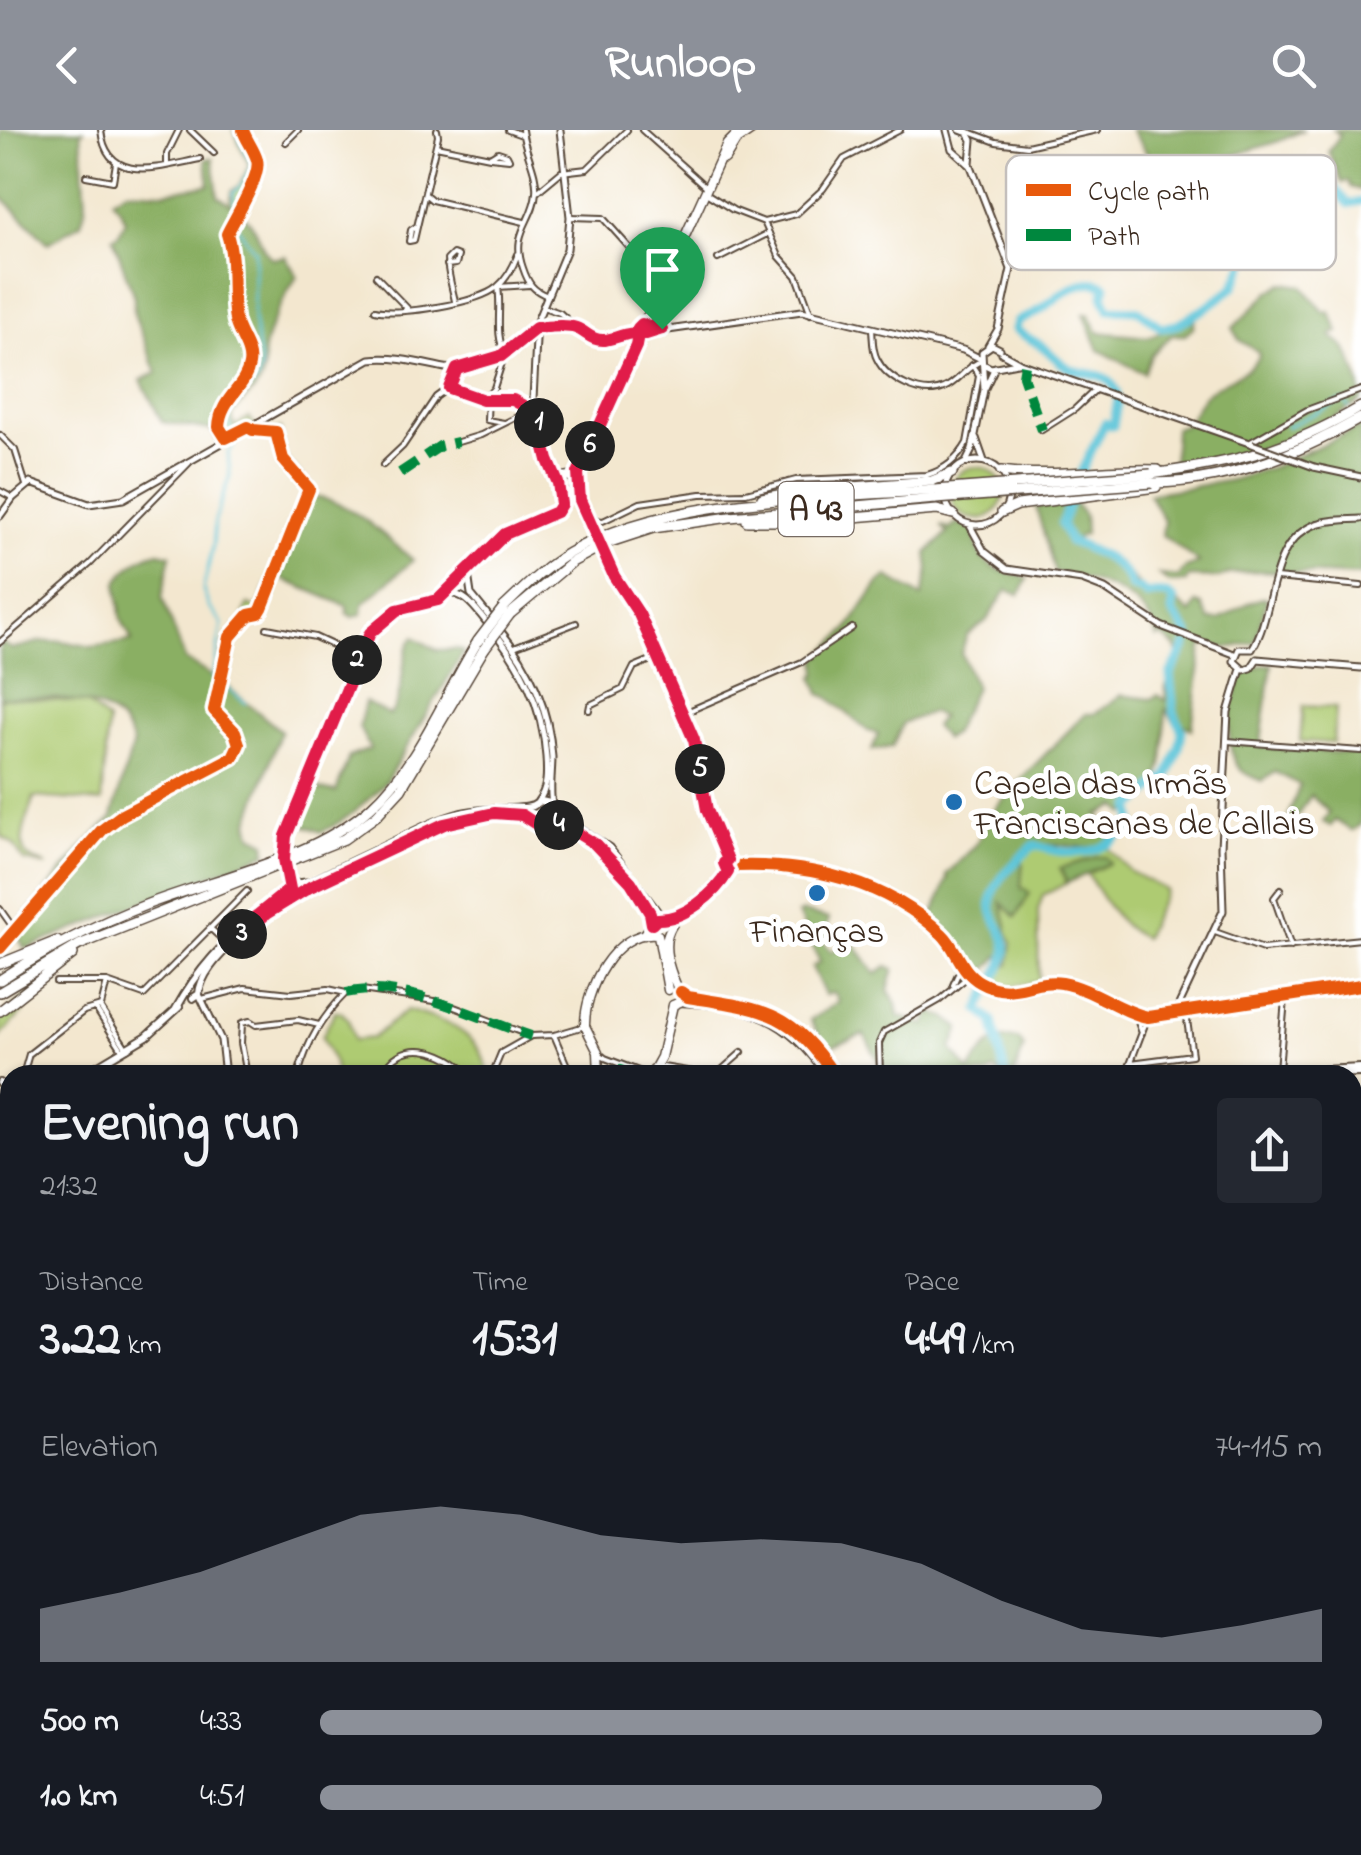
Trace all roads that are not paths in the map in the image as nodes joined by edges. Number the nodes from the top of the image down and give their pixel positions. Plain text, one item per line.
1 (101, 130) edge
2 (179, 130) edge
3 (190, 130) edge
4 (298, 130) edge
5 (437, 130) edge
6 (508, 130) edge
7 (560, 130) edge
8 (627, 130) edge
9 (642, 130) edge
10 (741, 130) edge
11 (752, 130) edge
12 (900, 130) edge
13 (947, 130) edge
14 (1097, 130) edge
15 (967, 132) edge
16 (522, 133) edge
17 (950, 141) junction
18 (286, 142) dead end
19 (436, 146) junction
20 (970, 148) junction
21 (960, 152) junction
22 (214, 153) dead end
23 (490, 157) dead end
24 (200, 160) dead end
25 (116, 163) junction
26 (167, 164) junction
27 (970, 166) junction
28 (564, 171) junction
29 (86, 176) dead end
30 (706, 191) junction
31 (536, 192) junction
32 (425, 194) junction
33 (432, 200) junction
34 (423, 204) junction
35 (570, 217) junction
36 (524, 222) junction
37 (764, 222) junction
38 (418, 226) dead end
39 (769, 233) junction
40 (518, 254) junction
41 (1006, 256) edge
42 (718, 259) dead end
43 (674, 260) junction
44 (447, 265) dead end
45 (1011, 270) edge
46 (657, 273) junction
47 (376, 276) dead end
48 (530, 285) junction
49 (498, 286) junction
50 (663, 286) junction
51 (548, 296) junction
52 (455, 301) junction
53 (543, 307) junction
54 (376, 310) dead end
55 (409, 310) junction
56 (650, 313) junction
57 (811, 314) junction
58 (536, 328) junction
59 (576, 328) junction
60 (872, 328) junction
61 (662, 329) junction
62 (998, 329) junction
63 (642, 332) junction
64 (986, 347) junction
65 (963, 350) junction
66 (1001, 351) junction
67 (504, 354) junction
68 (982, 361) junction
69 (972, 364) junction
70 (1020, 364) junction
71 (997, 366) junction
72 (457, 369) junction
73 (449, 388) junction
74 (1097, 388) junction
75 (984, 390) junction
76 (1361, 390) edge
77 (487, 400) junction
78 (1361, 407) edge
79 (532, 408) junction
80 (1361, 418) edge
81 (504, 423) junction
82 (1042, 430) dead end
83 (0, 434) edge
84 (976, 435) junction
85 (458, 442) dead end
86 (1250, 443) junction
87 (192, 460) junction
88 (966, 462) junction
89 (985, 462) junction
90 (382, 465) dead end
91 (1000, 472) junction
92 (952, 473) junction
93 (1361, 477) edge
94 (1152, 478) junction
95 (154, 484) junction
96 (26, 485) junction
97 (569, 489) junction
98 (0, 490) edge
99 (161, 492) junction
100 (935, 494) junction
101 (13, 498) junction
102 (732, 506) junction
103 (584, 510) junction
104 (1002, 512) junction
105 (953, 514) junction
106 (0, 516) edge
107 (1361, 518) edge
108 (696, 522) junction
109 (987, 523) junction
110 (968, 524) junction
111 (981, 546) junction
112 (470, 572) junction
113 (1276, 578) junction
114 (457, 583) junction
115 (1361, 586) edge
116 (469, 587) junction
117 (445, 594) junction
118 (459, 595) junction
119 (507, 610) junction
120 (576, 624) dead end
121 (266, 628) dead end
122 (852, 628) dead end
123 (0, 642) edge
124 (481, 645) junction
125 (514, 647) junction
126 (1252, 650) junction
127 (1234, 654) junction
128 (358, 657) junction
129 (658, 657) junction
130 (1256, 659) junction
131 (1361, 668) edge
132 (1240, 670) junction
133 (589, 710) dead end
134 (682, 714) junction
135 (1227, 741) junction
136 (1361, 751) edge
137 (535, 804) junction
138 (554, 808) junction
139 (532, 822) junction
140 (550, 826) junction
141 (100, 832) dead end
142 (730, 866) junction
143 (292, 886) junction
144 (1281, 889) dead end
145 (246, 891) dead end
146 (284, 902) junction
147 (0, 910) edge
148 (677, 916) junction
149 (663, 919) junction
150 (652, 924) junction
151 (212, 929) junction
152 (662, 932) junction
153 (1215, 932) junction
154 (644, 935) junction
155 (1361, 937) edge
156 (64, 939) junction
157 (88, 943) junction
158 (228, 944) junction
159 (1291, 947) junction
160 (0, 964) edge
161 (966, 972) junction
162 (0, 980) edge
163 (56, 982) dead end
164 (107, 982) junction
165 (1361, 985) edge
166 (0, 992) edge
167 (346, 994) junction
168 (196, 995) junction
169 (676, 996) junction
170 (1183, 999) junction
171 (1285, 999) junction
172 (98, 1008) junction
173 (0, 1011) edge
174 (1189, 1012) junction
175 (1135, 1014) junction
176 (1175, 1014) junction
177 (1148, 1017) junction
178 (318, 1025) junction
179 (584, 1026) junction
180 (1142, 1033) junction
181 (554, 1035) junction
182 (531, 1036) junction
183 (125, 1050) junction
184 (598, 1052) junction
185 (742, 1052) dead end
186 (1131, 1063) joint
187 (26, 1065) edge
188 (99, 1065) edge
189 (224, 1065) edge
190 (245, 1065) edge
191 (301, 1065) edge
192 (390, 1065) edge
193 (456, 1065) edge
194 (496, 1065) edge
195 (566, 1065) edge
196 (599, 1065) edge
197 (624, 1065) edge
198 (657, 1065) edge
199 (726, 1065) edge
200 (822, 1065) edge
201 (880, 1065) edge
202 (1282, 1065) edge

1 - 25 street
2 - 26 street
3 - 22 street
4 - 18 street
5 - 19 street
6 - 16 street
7 - 28 street
8 - 28 street
9 - 30 street
10 - 30 main road
11 - 30 main road
12 - 37 street
13 - 17 street
14 - 15 street
15 - 17 street
15 - 20 street
16 - 31 street
17 - 21 street
19 - 23 street
19 - 32 street
20 - 21 street
20 - 27 street
21 - 27 street
24 - 26 street
25 - 26 street
25 - 29 street
27 - 41 street
28 - 31 street
28 - 35 street
30 - 37 street
30 - 43 main road
31 - 36 street
32 - 33 street
32 - 34 street
33 - 34 street
33 - 36 street
34 - 38 street
35 - 46 street
35 - 51 street
36 - 40 street
37 - 39 street
39 - 42 street
39 - 57 street
40 - 48 street
40 - 49 street
43 - 46 street
43 - 50 main road
44 - 52 street
45 - 62 street
46 - 50 street
47 - 55 street
48 - 49 street
48 - 51 street
49 - 52 street
49 - 67 street
50 - 56 main road
51 - 53 street
52 - 55 street
53 - 58 street
53 - 59 street
54 - 55 street
56 - 61 street
56 - 63 main road
57 - 60 street
57 - 61 street
58 - 59 street
58 - 67 street
58 - 79 street
59 - 63 street
60 - 65 street
60 - 69 street
61 - 63 street
62 - 64 street
62 - 66 street
63 - 97 main road
64 - 65 street
64 - 66 street
64 - 68 street
65 - 68 street
66 - 70 street
66 - 71 street
67 - 72 street
67 - 77 street
68 - 69 street
68 - 71 street
68 - 75 street
69 - 103 street
70 - 71 street
70 - 74 street
71 - 75 street
72 - 73 street
72 - 87 street
73 - 77 street
73 - 90 street
74 - 82 street
74 - 86 street
75 - 84 street
76 - 86 street
77 - 79 street
77 - 81 street
78 - 94 highway, A 43
79 - 81 street
79 - 97 street
80 - 94 highway, A 43
81 - 85 street
83 - 96 street
84 - 88 street
84 - 89 street
86 - 93 street, bridge
87 - 95 street
87 - 99 street
88 - 89 street
88 - 92 street
89 - 91 street
91 - 94 highway, A 43, bridge
91 - 104 street
92 - 102 highway, A 43
92 - 105 street
94 - 100 highway, A 43, bridge
94 - 104 highway, A 43, bridge
95 - 96 street
95 - 99 street
96 - 101 street
97 - 103 main road
97 - 112 street
98 - 101 street
99 - 123 street
100 - 102 highway, A 43
100 - 108 highway, A 43
101 - 106 street
102 - 119 highway, A 43
103 - 129 main road, bridge
104 - 109 street
105 - 108 highway, A 43
105 - 110 street
107 - 113 street
108 - 119 highway, A 43
109 - 110 street
109 - 111 street
110 - 111 street
111 - 127 street
112 - 114 street
112 - 116 street
113 - 115 street
113 - 126 street
114 - 116 street
114 - 117 street
114 - 118 street
116 - 118 street
116 - 125 street
117 - 118 street
117 - 128 street
118 - 137 street
119 - 124 highway, A 43, bridge
120 - 125 street
121 - 128 street
122 - 134 street
124 - 156 highway, A 43
124 - 157 highway, A 43
125 - 138 street
126 - 127 street
126 - 130 street
127 - 132 street
128 - 143 street, bridge
129 - 133 street
129 - 134 main road
130 - 131 street
130 - 132 street
132 - 135 street
134 - 142 main road
135 - 136 street
135 - 153 street
137 - 138 main road
137 - 139 main road
137 - 143 main road
138 - 140 main road
138 - 149 main road
139 - 140 main road
139 - 146 main road
140 - 150 main road
141 - 147 street
142 - 148 main road
142 - 161 street
143 - 146 street
143 - 158 main road
144 - 159 street
145 - 151 street
146 - 158 main road
148 - 149 main road
148 - 152 main road
149 - 150 main road
149 - 152 main road
150 - 152 main road
150 - 154 main road
151 - 158 street
151 - 164 street
152 - 154 main road
152 - 169 main road
153 - 159 street
153 - 170 street
154 - 179 main road
155 - 159 street
156 - 160 highway
156 - 162 highway, A 43
157 - 166 highway, A 43
157 - 173 highway
158 - 168 main road
161 - 175 street
161 - 201 street
163 - 164 street
164 - 172 street
165 - 171 street
167 - 168 street
167 - 178 street
167 - 182 street
168 - 183 main road
168 - 189 street
169 - 198 main road
169 - 200 main road
170 - 174 street
170 - 176 street
171 - 174 street
171 - 202 street
172 - 183 street
172 - 187 street
174 - 176 street
174 - 186 street
175 - 177 street
175 - 180 street
176 - 177 street
177 - 180 street
178 - 190 street
178 - 191 street
179 - 181 street
179 - 184 main road
180 - 186 street
181 - 182 street
181 - 195 street
182 - 194 street
183 - 188 main road
184 - 196 main road
184 - 197 street
185 - 199 street
192 - 193 street

